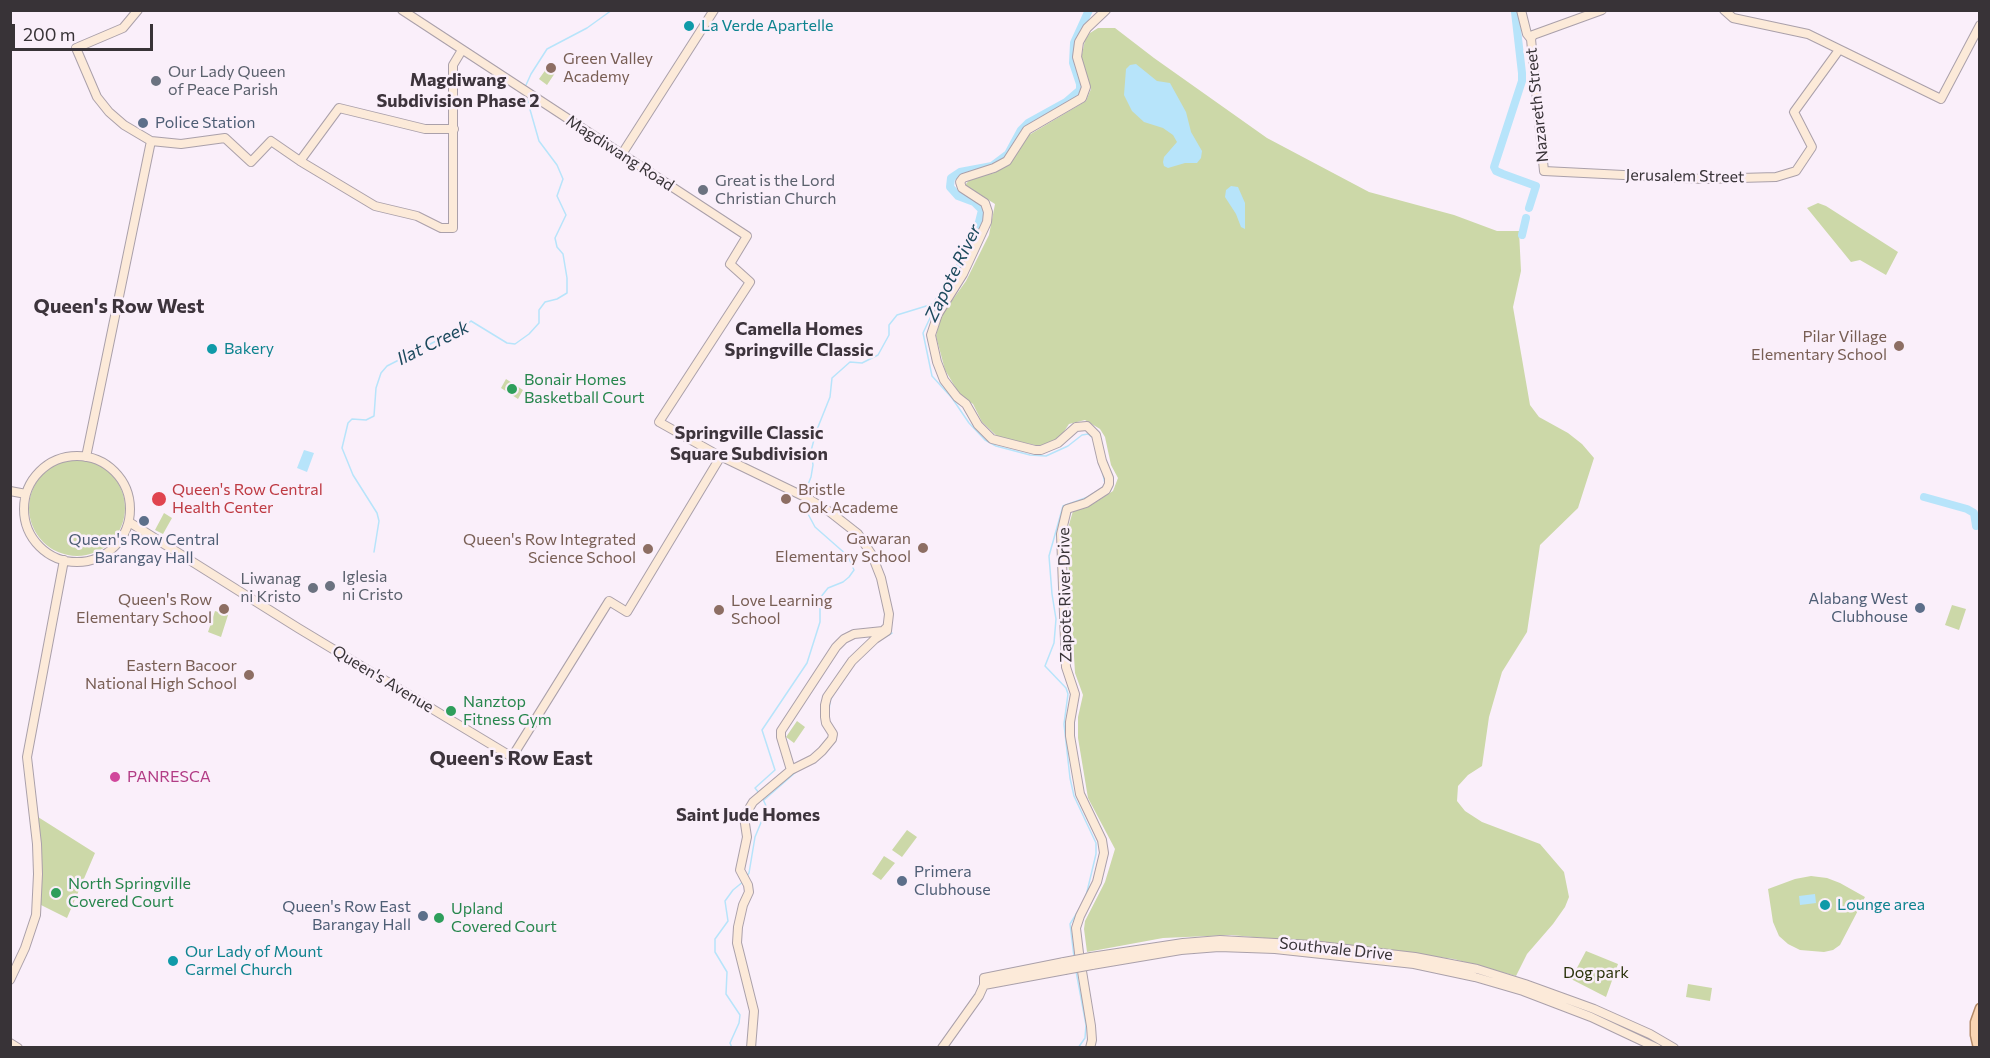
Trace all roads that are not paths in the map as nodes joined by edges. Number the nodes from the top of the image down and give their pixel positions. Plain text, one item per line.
1 (402, 10) edge
2 (714, 10) edge
3 (1106, 10) edge
4 (1521, 10) edge
5 (1602, 10) edge
6 (1724, 10) edge
7 (137, 12) edge
8 (1980, 25) edge
9 (1530, 39) junction
10 (462, 50) junction
11 (1839, 50) junction
12 (454, 129) junction
13 (152, 141) junction
14 (622, 154) junction
15 (300, 161) junction
16 (1544, 171) joint
17 (721, 456) junction
18 (86, 457) junction
19 (10, 492) edge
20 (26, 494) junction
21 (129, 522) junction
22 (64, 560) junction
23 (888, 627) junction
24 (791, 770) junction
25 (1091, 961) junction
26 (10, 980) edge
27 (1980, 1008) edge
28 (10, 1043) edge
29 (18, 1047) edge
30 (751, 1047) edge
31 (942, 1047) edge
32 (1090, 1047) edge
33 (1657, 1047) edge
34 (1674, 1047) edge
35 (1978, 1047) edge

1 - 10 street, Magdiwang Road
2 - 14 street
3 - 32 street, Zapote River Drive
4 - 9 street, Nazareth Street
5 - 9 street
6 - 11 street
7 - 13 street
8 - 11 street
9 - 16 street, Nazareth Street
10 - 12 street
10 - 14 street, Magdiwang Road
11 - 16 street, Jerusalem Street
12 - 15 street
12 - 15 street
13 - 15 street
13 - 18 street
14 - 17 street, Magdiwang Road
17 - 21 street, Queen's Avenue
17 - 23 street
18 - 20 street
18 - 21 street
19 - 20 street
20 - 22 street
21 - 22 street
22 - 26 street
23 - 24 street
23 - 24 street
24 - 30 street
25 - 31 street, Southvale Drive, bridge
25 - 33 street, Southvale Drive
25 - 34 street, Southvale Drive
27 - 35 main road
28 - 29 street

